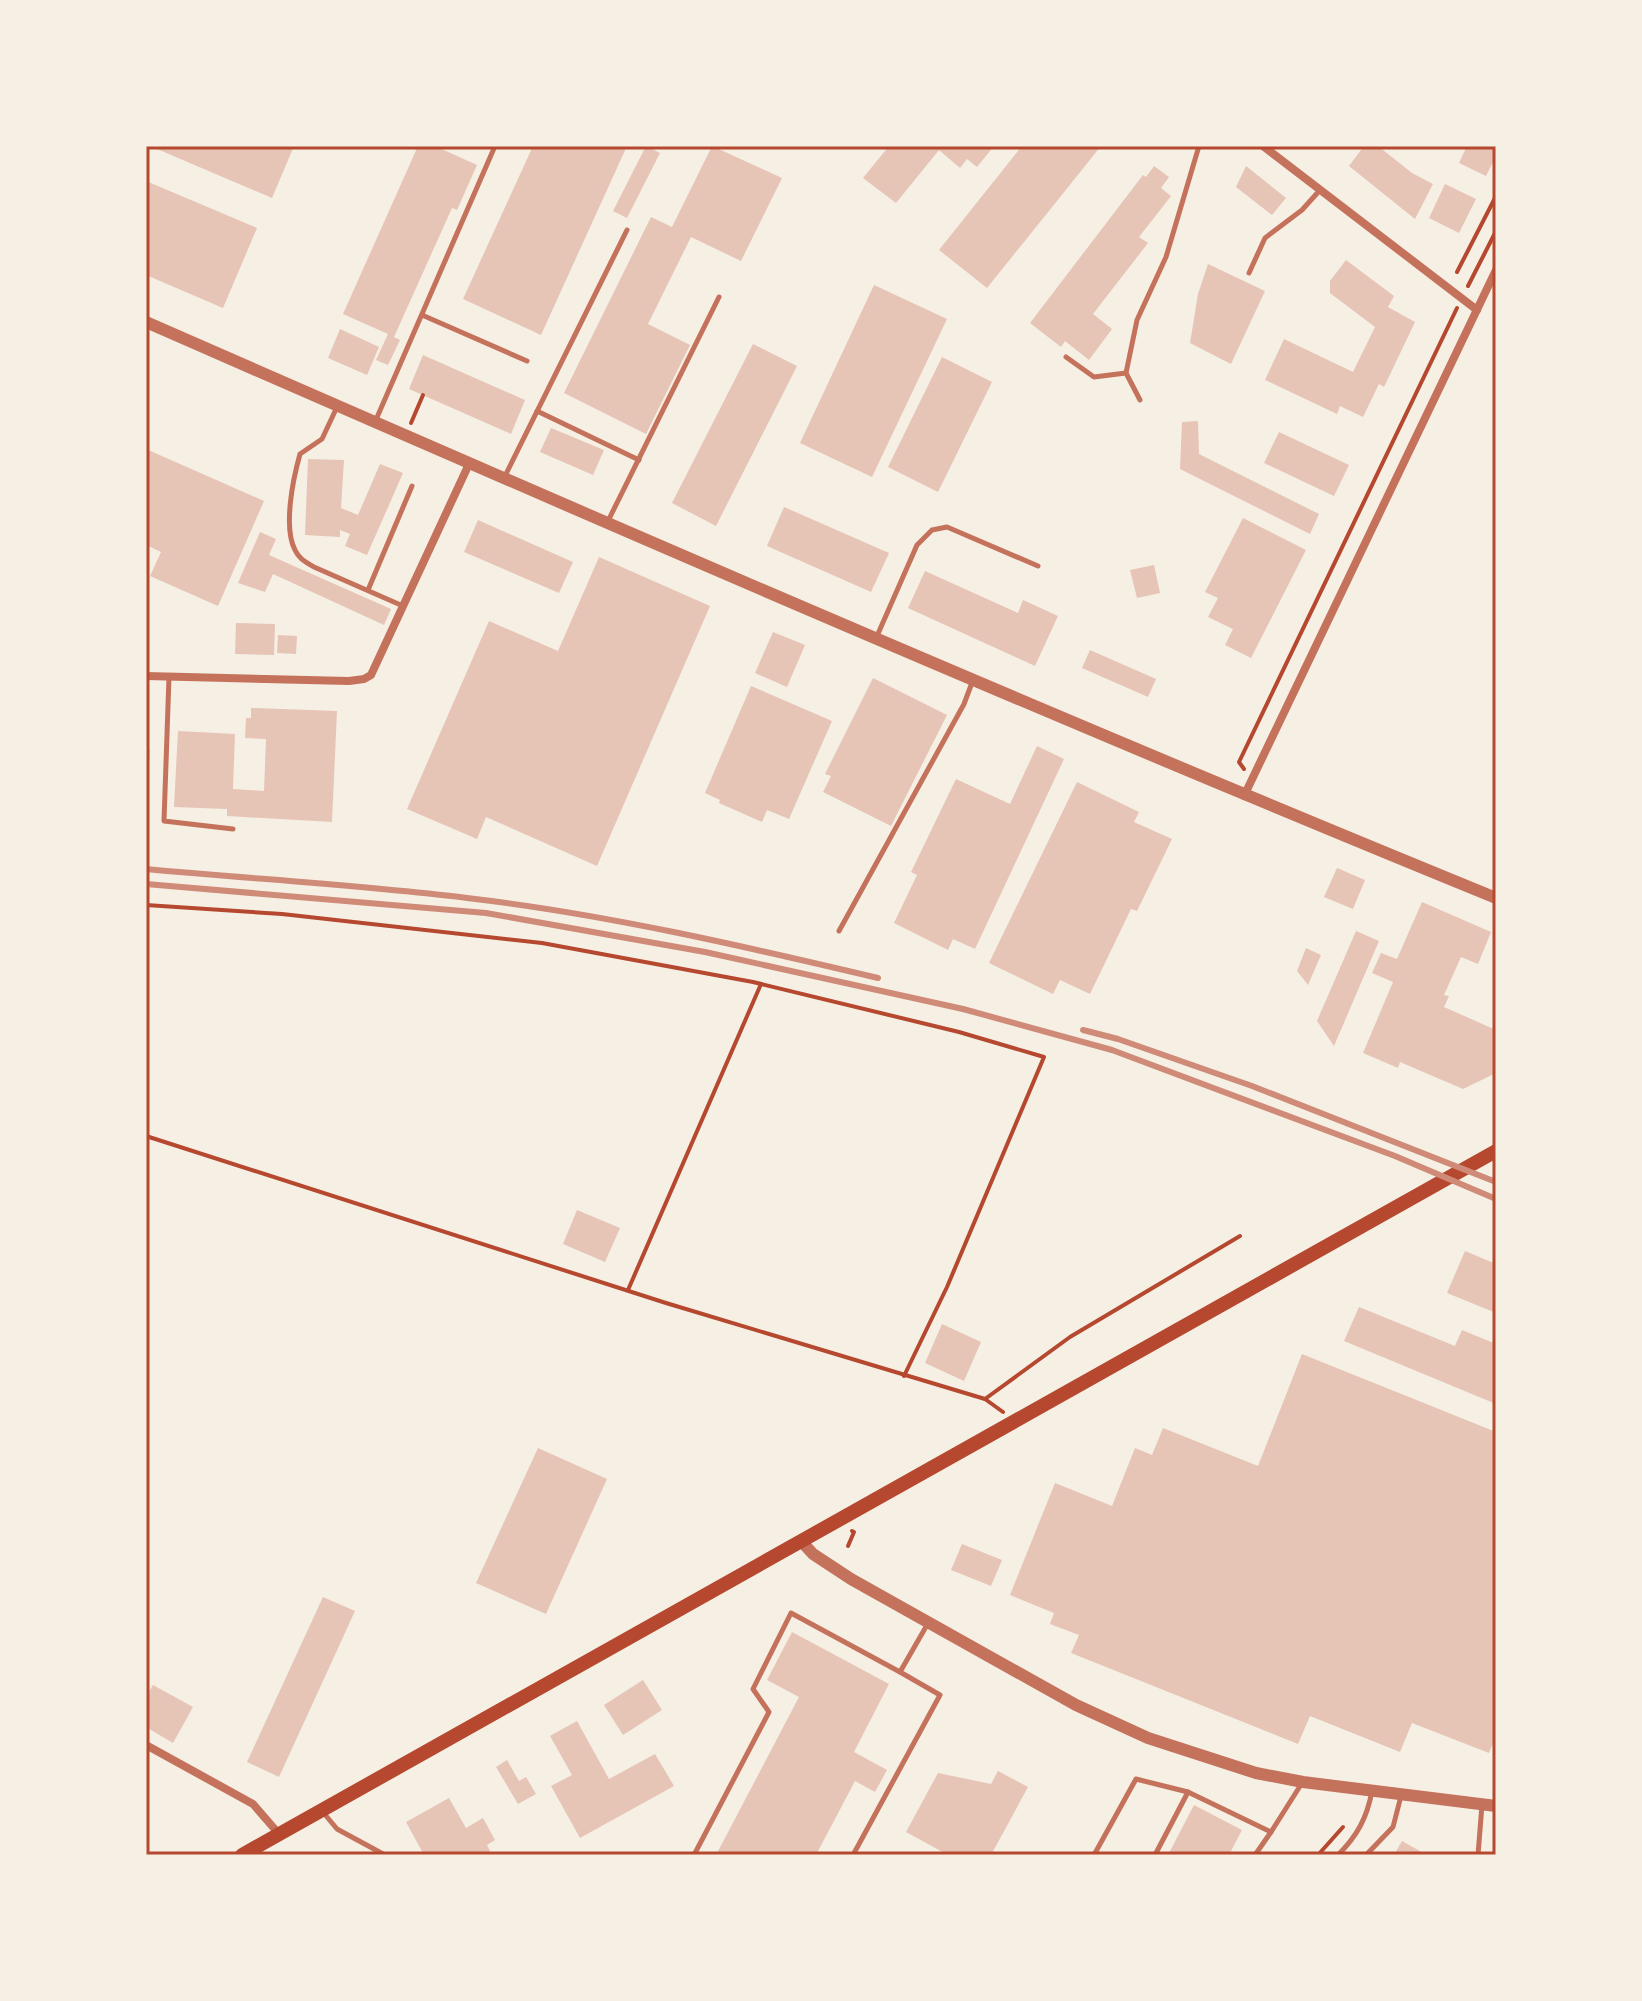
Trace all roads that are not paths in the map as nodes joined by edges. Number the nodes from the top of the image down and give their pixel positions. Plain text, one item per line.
1 (495, 146) edge
2 (1199, 146) edge
3 (1263, 146) edge
4 (1320, 190) junction
5 (627, 230) dead end
6 (1496, 270) edge
7 (1249, 273) dead end
8 (1492, 286) edge
9 (719, 297) dead end
10 (1477, 310) junction
11 (422, 315) junction
12 (146, 322) edge
13 (1066, 357) dead end
14 (527, 361) dead end
15 (1126, 373) junction
16 (1140, 400) dead end
17 (337, 407) junction
18 (537, 411) junction
19 (374, 423) junction
20 (639, 460) junction
21 (469, 464) junction
22 (504, 479) junction
23 (412, 486) dead end
24 (608, 522) junction
25 (1038, 566) dead end
26 (368, 590) junction
27 (404, 606) junction
28 (877, 637) junction
29 (146, 676) edge
30 (169, 676) junction
31 (973, 679) junction
32 (1244, 796) junction
33 (233, 829) dead end
34 (1496, 898) edge
35 (839, 931) dead end
36 (1496, 1151) edge
37 (802, 1542) junction
38 (928, 1622) junction
39 (900, 1672) junction
40 (146, 1745) edge
41 (1303, 1782) junction
42 (1372, 1790) junction
43 (1188, 1792) junction
44 (1402, 1794) junction
45 (1482, 1804) junction
46 (1496, 1806) edge
47 (321, 1810) junction
48 (1271, 1832) junction
49 (279, 1834) junction
50 (242, 1855) edge
51 (385, 1855) edge
52 (694, 1855) edge
53 (853, 1855) edge
54 (1094, 1855) edge
55 (1155, 1855) edge
56 (1255, 1855) edge
57 (1338, 1855) edge
58 (1366, 1855) edge
59 (1478, 1855) edge

1 - 11 lane
2 - 15 lane
3 - 4 street
4 - 7 lane
4 - 10 street
5 - 18 lane
6 - 8 street
8 - 10 street
9 - 20 lane
10 - 32 street
11 - 14 lane
11 - 19 lane
12 - 17 street
13 - 15 lane
15 - 16 lane
17 - 19 street
17 - 26 lane
18 - 20 lane
18 - 22 lane
19 - 21 street
20 - 24 lane
21 - 22 street
21 - 27 street
22 - 24 street
23 - 26 lane
24 - 28 street
25 - 28 lane
26 - 27 lane
27 - 30 street
28 - 31 street
29 - 30 street
30 - 33 lane
31 - 32 street
31 - 35 lane
32 - 34 street
36 - 37 main road
37 - 38 street
37 - 47 main road
38 - 39 lane
38 - 41 street
39 - 52 lane
39 - 53 lane
40 - 49 street
41 - 42 street
41 - 48 lane
42 - 44 street
42 - 57 lane
43 - 48 lane
43 - 54 lane
43 - 55 lane
44 - 45 street
44 - 58 lane
45 - 46 street
45 - 59 lane
47 - 49 main road
47 - 51 lane
48 - 56 lane
49 - 50 main road

